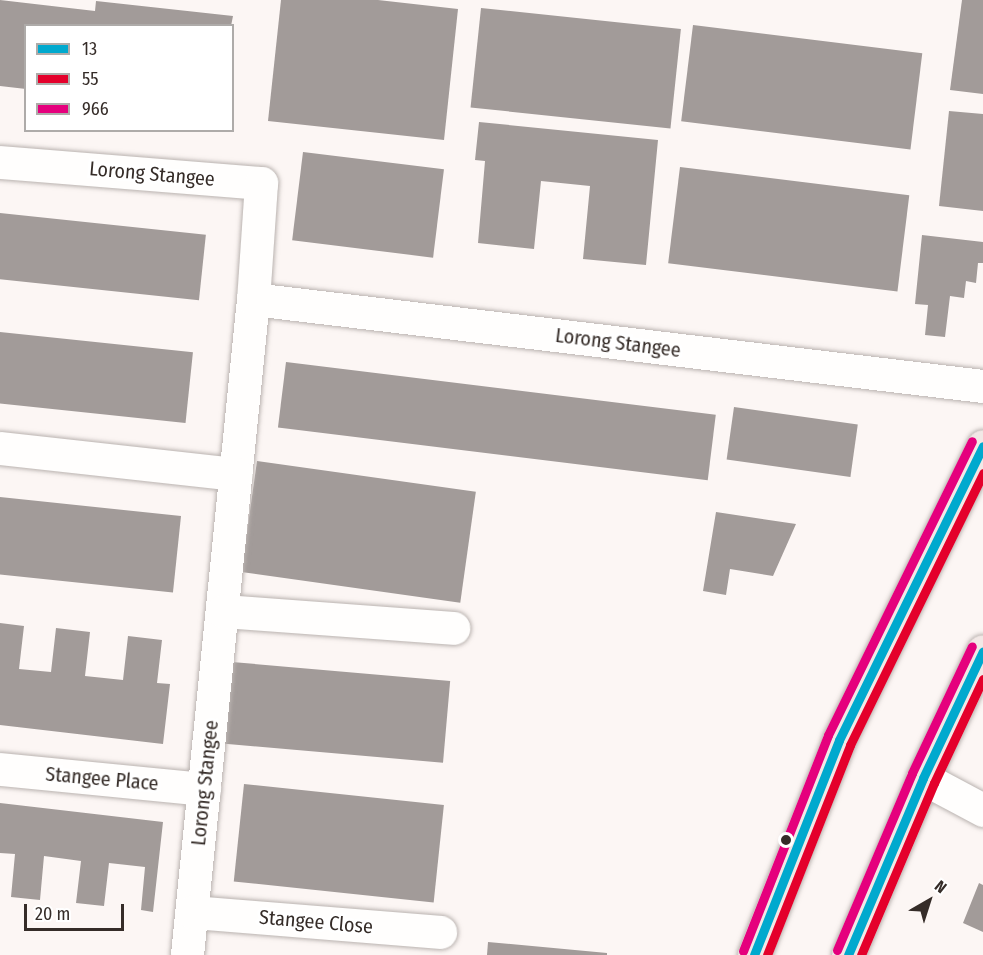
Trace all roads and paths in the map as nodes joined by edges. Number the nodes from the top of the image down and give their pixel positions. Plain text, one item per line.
1 (0, 162) edge
2 (253, 299) junction
3 (983, 386) edge
4 (983, 446) edge
5 (0, 448) edge
6 (236, 474) junction
7 (223, 611) junction
8 (453, 628) dead end
9 (983, 651) edge
10 (0, 769) edge
11 (923, 777) junction
12 (204, 789) junction
13 (983, 810) edge
14 (192, 912) junction
15 (440, 932) dead end
16 (187, 955) edge
17 (754, 955) edge
18 (848, 955) edge

1 - 2 street, Lorong Stangee
2 - 3 street, Lorong Stangee
2 - 6 street, Lorong Stangee
4 - 17 highway
5 - 6 street
6 - 7 street, Lorong Stangee
7 - 8 street
7 - 12 street, Lorong Stangee
9 - 11 highway
10 - 12 street, Stangee Place
11 - 13 street
11 - 18 highway
12 - 14 street, Lorong Stangee
14 - 15 street, Stangee Close
14 - 16 street, Lorong Stangee

